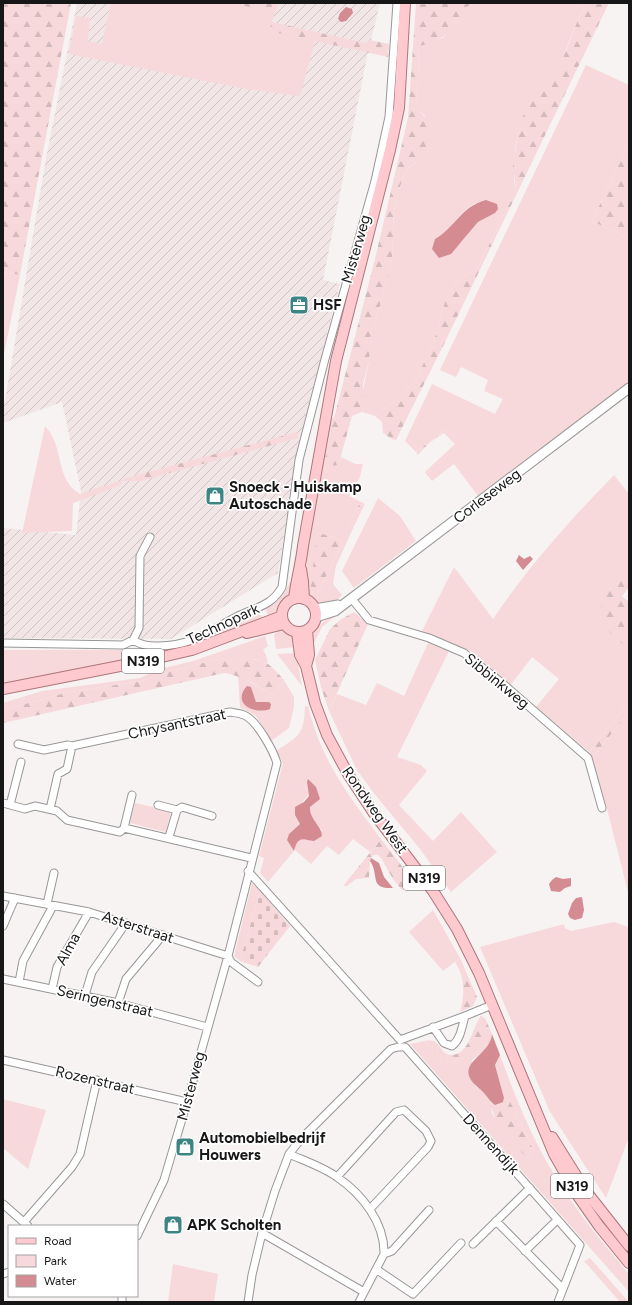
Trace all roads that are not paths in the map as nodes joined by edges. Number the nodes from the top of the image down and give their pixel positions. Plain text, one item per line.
1 (397, 3) edge
2 (405, 3) edge
3 (629, 388) edge
4 (150, 537) dead end
5 (282, 587) joint
6 (299, 599) junction
7 (348, 601) junction
8 (315, 613) junction
9 (283, 620) junction
10 (302, 631) junction
11 (133, 640) junction
12 (3, 643) edge
13 (63, 677) junction
14 (3, 689) edge
15 (3, 696) edge
16 (18, 744) dead end
17 (72, 746) junction
18 (21, 762) dead end
19 (132, 796) dead end
20 (6, 804) edge
21 (158, 805) dead end
22 (602, 808) dead end
23 (50, 809) junction
24 (177, 810) junction
25 (212, 816) dead end
26 (124, 828) junction
27 (169, 837) junction
28 (251, 858) junction
29 (248, 871) junction
30 (54, 873) dead end
31 (3, 896) edge
32 (15, 898) junction
33 (50, 905) junction
34 (89, 912) junction
35 (126, 923) junction
36 (3, 926) edge
37 (163, 935) junction
38 (228, 956) junction
39 (3, 979) edge
40 (19, 982) junction
41 (258, 982) dead end
42 (52, 988) junction
43 (85, 996) junction
44 (118, 1003) junction
45 (492, 1005) junction
46 (465, 1016) junction
47 (207, 1027) junction
48 (433, 1027) junction
49 (3, 1060) edge
50 (97, 1080) junction
51 (530, 1099) junction
52 (187, 1102) junction
53 (289, 1154) junction
54 (337, 1177) junction
55 (530, 1188) junction
56 (3, 1204) edge
57 (370, 1209) junction
58 (429, 1210) dead end
59 (496, 1221) junction
60 (554, 1223) dead end
61 (26, 1224) edge
62 (138, 1234) edge
63 (262, 1234) junction
64 (461, 1243) dead end
65 (473, 1244) dead end
66 (629, 1246) edge
67 (525, 1251) junction
68 (384, 1254) junction
69 (629, 1263) edge
70 (376, 1269) junction
71 (563, 1289) junction
72 (364, 1292) junction
73 (248, 1302) edge
74 (359, 1302) edge
75 (558, 1302) edge

1 - 5 street, Misterweg
2 - 6 main road, Misterweg
3 - 7 main road, Corleseweg
4 - 11 street
5 - 11 street, Technopark
6 - 8 main road
6 - 9 main road
7 - 8 main road, Corleseweg
7 - 22 street, Sibbinkweg
8 - 10 main road
9 - 10 main road
9 - 13 main road, N319
10 - 45 main road, Rondweg West / N319
11 - 12 street
13 - 14 main road, N319
13 - 15 main road, N319
16 - 17 street, Chrysantstraat
17 - 23 street
17 - 28 street, Chrysantstraat
18 - 20 street
19 - 26 street
20 - 23 street
21 - 24 street
23 - 26 street
24 - 25 street
24 - 27 street
26 - 27 street
27 - 28 street
28 - 29 street, Misterweg
29 - 38 street, Misterweg
29 - 48 street
30 - 33 street
31 - 32 street, Asterstraat
32 - 33 street, Asterstraat
32 - 36 street
33 - 34 street, Asterstraat
33 - 40 street
34 - 35 street, Asterstraat
34 - 42 street, Alma
35 - 37 street, Asterstraat
35 - 43 street
37 - 38 street, Asterstraat
37 - 44 street
38 - 41 street
38 - 47 street, Misterweg
39 - 40 street, Seringenstraat
40 - 42 street, Seringenstraat
42 - 43 street, Seringenstraat
43 - 44 street, Seringenstraat
44 - 47 street, Seringenstraat
45 - 46 street
45 - 51 main road, Rondweg West / N319
46 - 48 street
46 - 48 street
47 - 52 street, Misterweg
49 - 50 street, Rozenstraat
50 - 52 street, Rozenstraat
50 - 61 street
51 - 66 main road, Rondweg West / N319
51 - 69 main road, Rondweg West / N319
52 - 62 street, Misterweg
53 - 54 street
53 - 55 street, Dennendijk
53 - 63 street
54 - 57 street
54 - 57 street
55 - 59 street
55 - 71 street, Dennendijk
56 - 61 street
57 - 68 street
58 - 68 street
59 - 65 street
59 - 67 street
60 - 67 street
63 - 72 street
63 - 73 street
64 - 70 street
67 - 71 street
68 - 70 street
70 - 72 street
71 - 75 street
72 - 74 street

